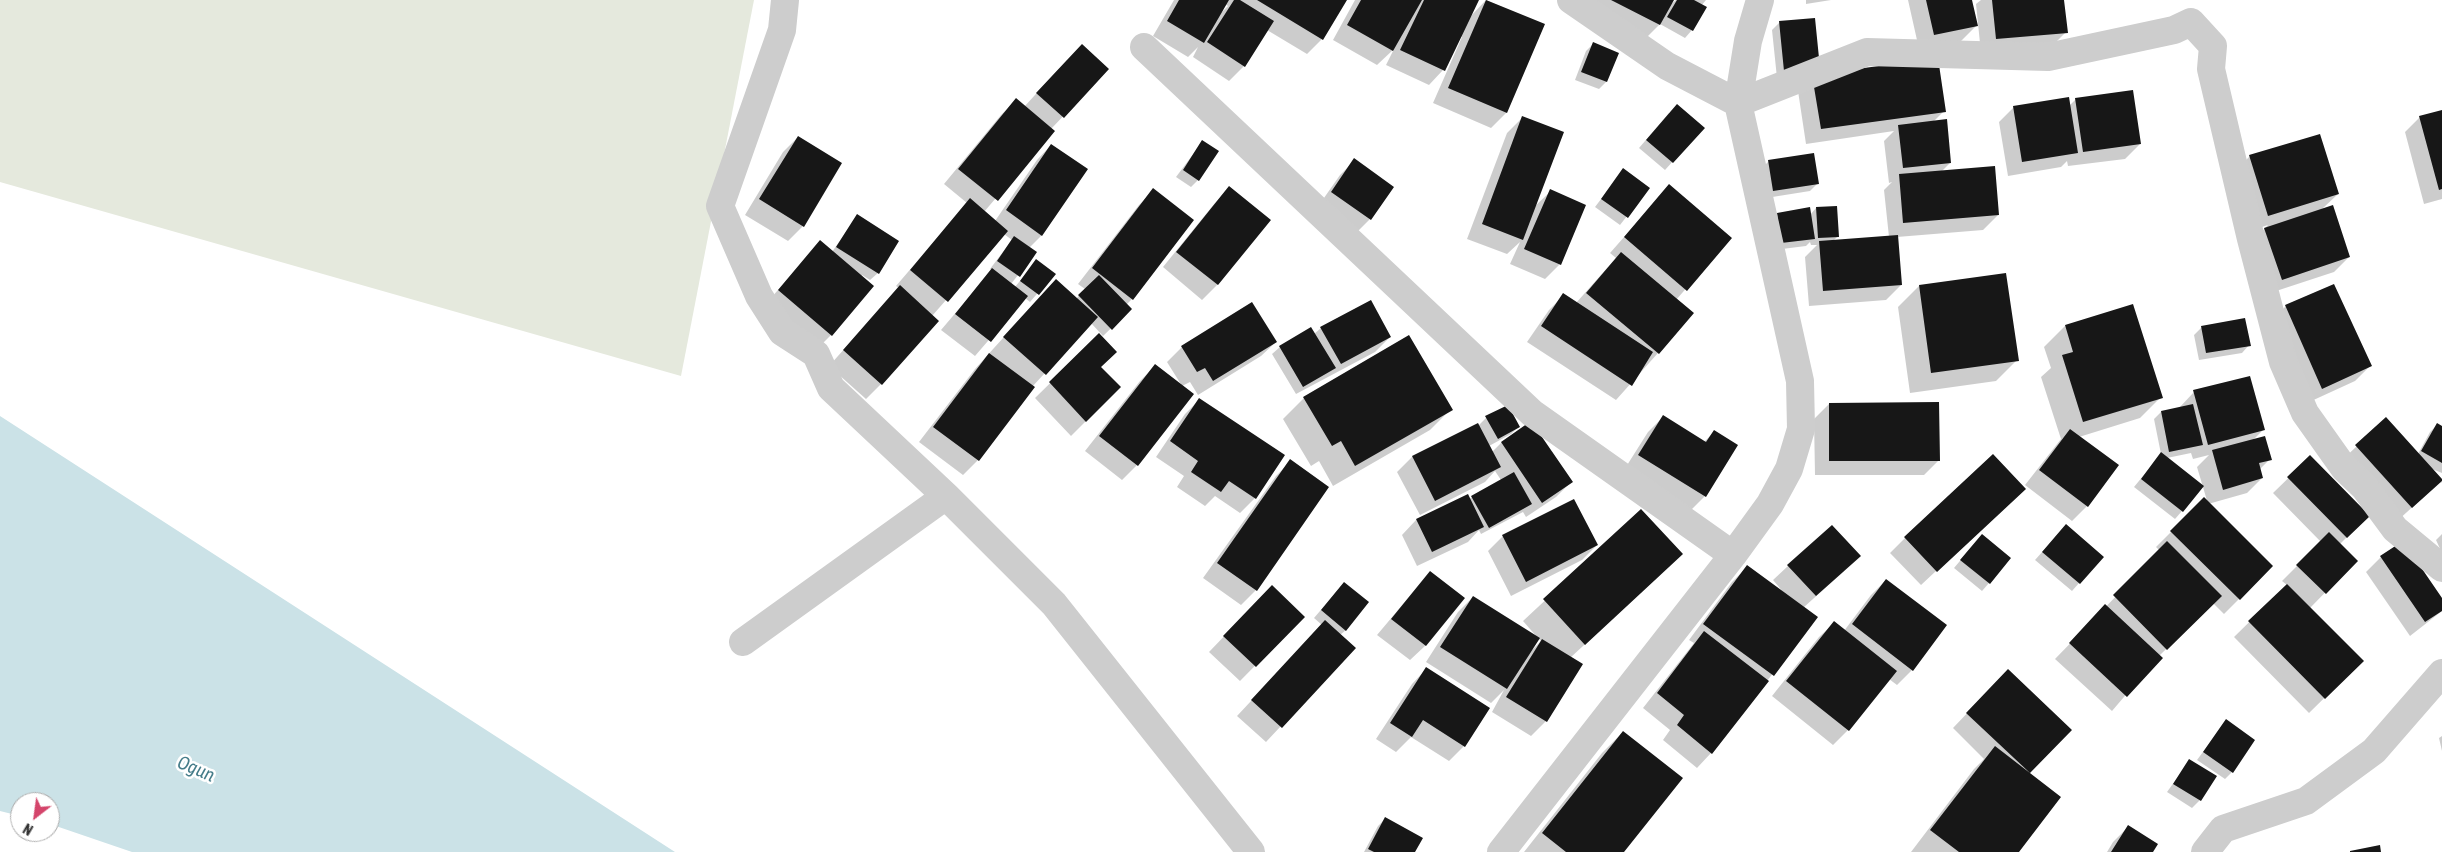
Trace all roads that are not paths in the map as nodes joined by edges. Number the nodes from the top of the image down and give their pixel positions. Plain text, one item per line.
1 (785, 0) edge
2 (1571, 0) edge
3 (1760, 0) edge
4 (1144, 47) dead end
5 (1738, 103) junction
6 (946, 496) junction
7 (1733, 555) junction
8 (2442, 568) edge
9 (743, 642) dead end
10 (2442, 673) edge
11 (1251, 852) edge
12 (1501, 852) edge
13 (2205, 852) edge

1 - 6 street
2 - 5 street
3 - 5 street
4 - 7 street
5 - 7 street
5 - 8 street
6 - 9 street
6 - 11 street
7 - 12 street
10 - 13 street

